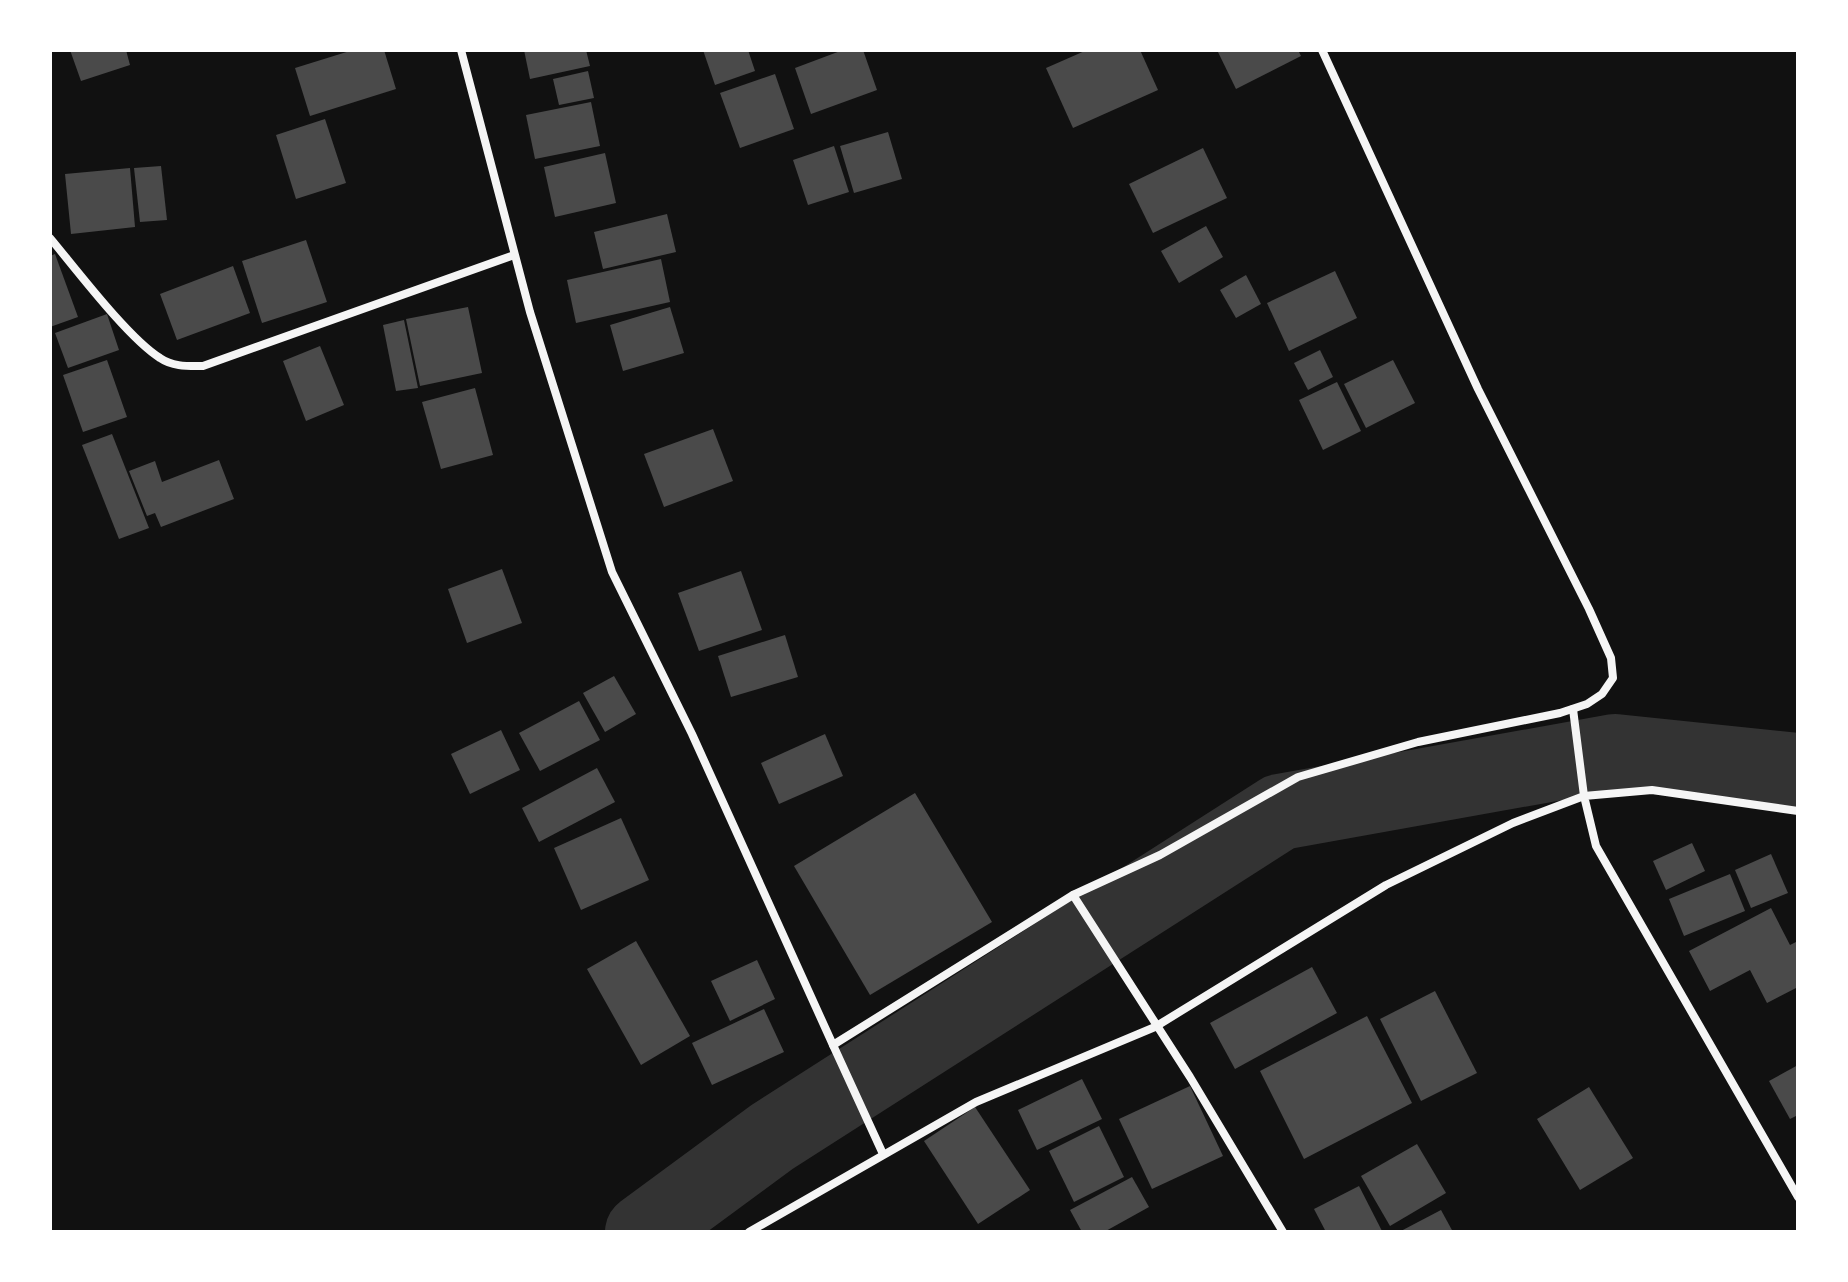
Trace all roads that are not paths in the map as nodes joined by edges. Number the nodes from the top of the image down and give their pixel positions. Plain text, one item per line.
1 (461, 50) edge
2 (1322, 50) edge
3 (50, 238) edge
4 (514, 255) junction
5 (1573, 709) junction
6 (1584, 796) junction
7 (1798, 811) edge
8 (1073, 895) junction
9 (1155, 1027) junction
10 (833, 1045) junction
11 (883, 1154) junction
12 (1798, 1197) edge
13 (749, 1232) edge
14 (1283, 1232) edge

1 - 4 street
2 - 5 street
3 - 4 street
4 - 10 street
5 - 6 street
5 - 8 street
6 - 7 street
6 - 9 street
6 - 12 street
8 - 9 street
8 - 10 street
9 - 11 street
9 - 14 street
10 - 11 street
11 - 13 street

